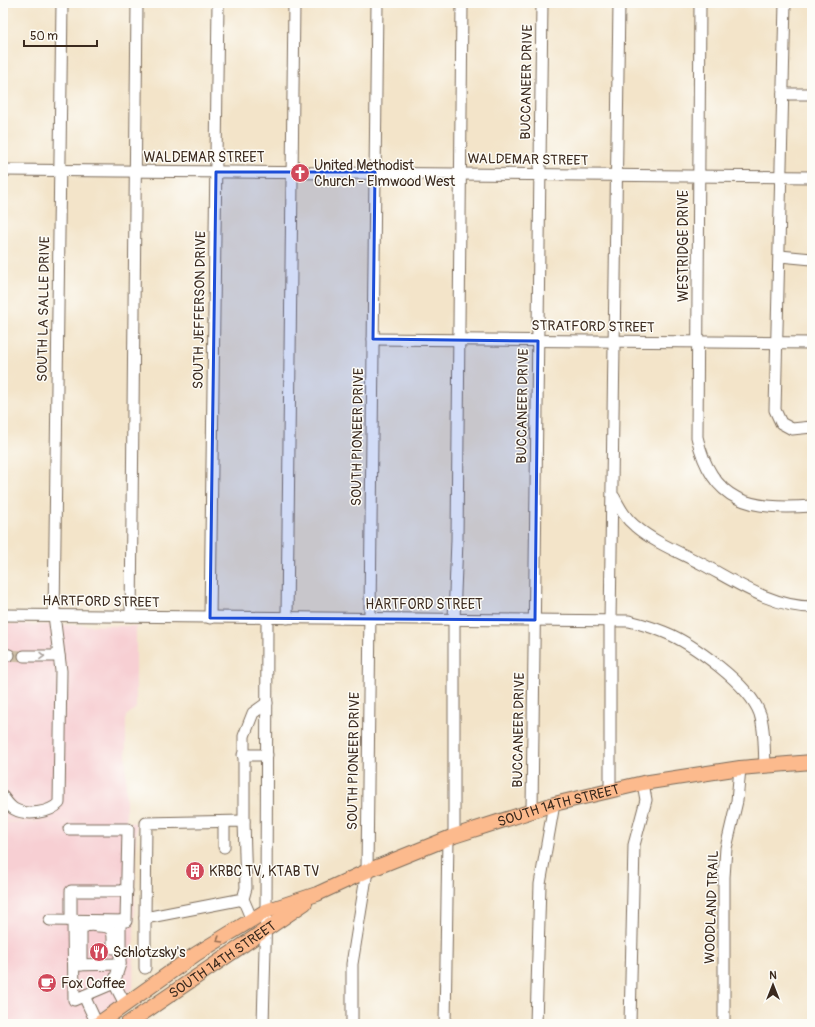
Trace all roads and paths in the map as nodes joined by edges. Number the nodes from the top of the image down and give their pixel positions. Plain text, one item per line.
1 (62, 3) edge
2 (137, 3) edge
3 (218, 3) edge
4 (294, 3) edge
5 (377, 3) edge
6 (462, 3) edge
7 (542, 3) edge
8 (619, 3) edge
9 (700, 3) edge
10 (785, 3) edge
11 (783, 94) junction
12 (812, 94) edge
13 (3, 170) edge
14 (60, 171) junction
15 (136, 171) junction
16 (216, 172) junction
17 (292, 172) junction
18 (375, 172) junction
19 (461, 174) junction
20 (541, 175) junction
21 (616, 175) junction
22 (698, 176) junction
23 (782, 177) junction
24 (812, 177) edge
25 (780, 256) junction
26 (812, 259) edge
27 (373, 339) junction
28 (458, 340) junction
29 (538, 341) junction
30 (615, 342) junction
31 (698, 343) junction
32 (778, 343) junction
33 (812, 343) edge
34 (812, 427) edge
35 (613, 494) junction
36 (812, 506) edge
37 (812, 607) edge
38 (3, 615) edge
39 (54, 615) junction
40 (131, 616) junction
41 (210, 618) junction
42 (287, 618) junction
43 (268, 619) junction
44 (454, 619) junction
45 (369, 620) junction
46 (535, 620) junction
47 (610, 621) junction
48 (24, 656) tunnel mouth
49 (59, 656) junction
50 (267, 702) junction
51 (243, 755) junction
52 (267, 755) junction
53 (812, 762) edge
54 (765, 766) junction
55 (740, 768) junction
56 (643, 783) junction
57 (610, 790) junction
58 (3, 797) edge
59 (554, 804) junction
60 (532, 810) junction
61 (244, 821) junction
62 (224, 822) junction
63 (70, 829) dead end
64 (451, 837) junction
65 (224, 847) dead end
66 (367, 871) junction
67 (127, 892) junction
68 (317, 894) junction
69 (244, 899) junction
70 (266, 912) junction
71 (145, 918) junction
72 (50, 920) dead end
73 (71, 920) junction
74 (252, 920) junction
75 (120, 921) junction
76 (266, 932) junction
77 (116, 964) junction
78 (78, 965) junction
79 (145, 968) dead end
80 (114, 983) junction
81 (84, 996) junction
82 (125, 1004) junction
83 (103, 1022) edge
84 (127, 1024) edge
85 (263, 1024) edge
86 (352, 1024) edge
87 (445, 1024) edge
88 (536, 1024) edge
89 (630, 1024) edge
90 (724, 1024) edge

1 - 14 street, SOUTH LA SALLE DRIVE
2 - 15 street
3 - 16 street, SOUTH JEFFERSON DRIVE
4 - 17 street
5 - 18 street, SOUTH PIONEER DRIVE
6 - 19 street
7 - 20 street, BUCCANEER DRIVE
8 - 21 street
9 - 22 street, WESTRIDGE DRIVE
10 - 11 street
11 - 12 street
11 - 23 street
13 - 14 street, WALDEMAR STREET
14 - 15 street, WALDEMAR STREET
14 - 39 street, SOUTH LA SALLE DRIVE
15 - 16 street, WALDEMAR STREET
15 - 40 street
16 - 17 street, WALDEMAR STREET
16 - 41 street, SOUTH JEFFERSON DRIVE
17 - 18 street, WALDEMAR STREET
17 - 42 street
18 - 19 street, WALDEMAR STREET
18 - 27 street, SOUTH PIONEER DRIVE
19 - 20 street, WALDEMAR STREET
19 - 28 street
20 - 21 street, WALDEMAR STREET
20 - 29 street, BUCCANEER DRIVE
21 - 22 street, WALDEMAR STREET
21 - 30 street
22 - 23 street, WALDEMAR STREET
22 - 31 street, WESTRIDGE DRIVE
23 - 24 street, WALDEMAR STREET
23 - 25 street
25 - 26 street
25 - 32 street
27 - 28 street, STRATFORD STREET
27 - 45 street, SOUTH PIONEER DRIVE
28 - 29 street, STRATFORD STREET
28 - 44 street
29 - 30 street, STRATFORD STREET
29 - 46 street, BUCCANEER DRIVE
30 - 31 street, STRATFORD STREET
30 - 35 street
31 - 32 street, STRATFORD STREET
31 - 36 street, WESTRIDGE DRIVE
32 - 33 street, STRATFORD STREET
32 - 34 street
35 - 37 street
35 - 47 street
38 - 39 street, HARTFORD STREET
39 - 40 street, HARTFORD STREET
39 - 49 street, SOUTH LA SALLE DRIVE
40 - 41 street, HARTFORD STREET
41 - 43 street, HARTFORD STREET
42 - 43 street, HARTFORD STREET
42 - 45 street, HARTFORD STREET
43 - 50 street
44 - 45 street, HARTFORD STREET
44 - 46 street, HARTFORD STREET
44 - 64 street
45 - 66 street, SOUTH PIONEER DRIVE
46 - 47 street, HARTFORD STREET
46 - 60 street, BUCCANEER DRIVE
47 - 54 street, HARTFORD STREET
47 - 57 street
48 -> 49 street
49 - 58 street, SOUTH LA SALLE DRIVE
50 - 51 street
50 - 52 street
51 - 52 street
51 - 61 street
52 - 70 street
53 - 54 main road, SOUTH 14TH STREET
54 - 55 main road, SOUTH 14TH STREET
55 - 56 main road, SOUTH 14TH STREET
55 - 90 street, WOODLAND TRAIL
56 - 57 main road, SOUTH 14TH STREET
56 - 89 street
57 - 59 main road, SOUTH 14TH STREET
59 - 60 main road, SOUTH 14TH STREET
59 - 88 street
60 - 64 main road, SOUTH 14TH STREET
61 - 62 street
61 - 69 street
62 - 65 street
62 - 71 street
63 - 67 street
64 - 66 main road, SOUTH 14TH STREET
64 - 87 street
66 - 68 main road, SOUTH 14TH STREET
66 - 86 street, SOUTH PIONEER DRIVE
67 - 73 street
67 - 75 street
68 - 70 main road, SOUTH 14TH STREET
68 - 76 main road, SOUTH 14TH STREET
69 - 71 street
69 - 74 street
70 - 74 main road, SOUTH 14TH STREET
70 - 76 street
71 - 79 street
72 - 73 street
73 - 75 street
73 - 78 street
74 -> 82 main road, SOUTH 14TH STREET
75 - 77 street
76 - 84 main road, SOUTH 14TH STREET
76 - 85 street
77 - 78 street
77 - 78 street
77 - 80 street
78 - 81 street
80 - 81 street
80 - 82 street
81 - 83 street
82 - 83 main road, SOUTH 14TH STREET

